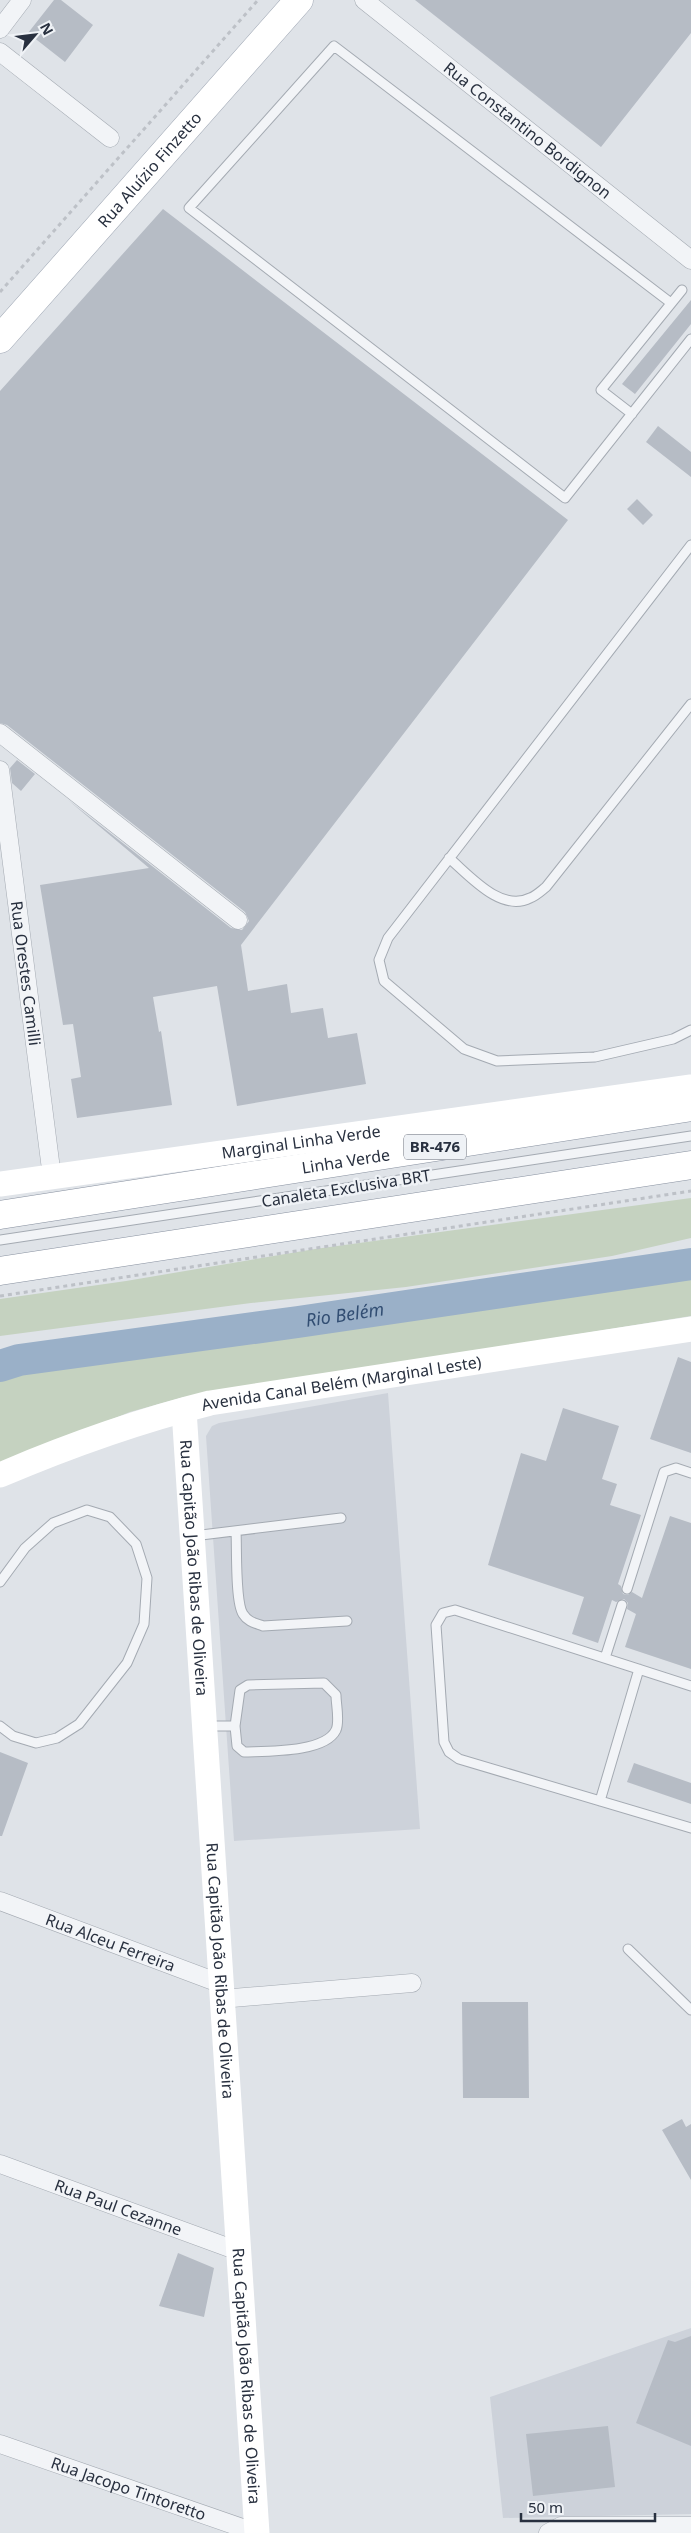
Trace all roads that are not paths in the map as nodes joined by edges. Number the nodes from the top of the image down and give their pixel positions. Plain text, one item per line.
1 (22, 0) edge
2 (299, 0) edge
3 (364, 0) edge
4 (0, 29) edge
5 (0, 52) edge
6 (110, 138) road end
7 (691, 260) edge
8 (682, 290) dead end
9 (671, 303) junction
10 (0, 339) edge
11 (691, 340) edge
12 (632, 414) junction
13 (691, 545) edge
14 (691, 704) edge
15 (0, 733) edge
16 (0, 770) edge
17 (449, 858) junction
18 (238, 920) dead end
19 (691, 1030) edge
20 (691, 1087) edge
21 (691, 1107) edge
22 (691, 1136) edge
23 (691, 1165) edge
24 (52, 1177) junction
25 (0, 1184) edge
26 (0, 1214) edge
27 (0, 1240) edge
28 (0, 1271) edge
29 (691, 1329) edge
30 (184, 1410) junction
31 (691, 1473) edge
32 (0, 1475) edge
33 (341, 1518) dead end
34 (236, 1531) junction
35 (193, 1536) junction
36 (0, 1582) edge
37 (627, 1589) dead end
38 (622, 1605) dead end
39 (347, 1621) dead end
40 (605, 1658) junction
41 (639, 1670) junction
42 (691, 1686) edge
43 (0, 1726) edge
44 (205, 1726) junction
45 (235, 1726) junction
46 (600, 1801) junction
47 (691, 1828) edge
48 (0, 1901) edge
49 (628, 1949) dead end
50 (412, 1983) dead end
51 (220, 1991) junction
52 (691, 2010) edge
53 (0, 2164) edge
54 (238, 2250) junction
55 (0, 2444) edge
56 (691, 2526) edge
57 (257, 2533) edge
58 (548, 2533) edge

1 - 4 street
2 - 10 main road, Rua Aluízio Finzetto
3 - 7 street, Rua Constantino Bordignon
5 - 6 street
8 - 9 lane
9 - 12 lane
9 - 12 lane
11 - 12 lane
13 - 17 lane
14 - 17 lane
15 - 18 street
16 - 24 street, Rua Orestes Camilli
17 - 19 lane
20 - 24 street, Marginal Linha Verde
21 - 26 main road, Linha Verde / BR-476
22 - 27 lane, Canaleta Exclusiva BRT
23 - 28 main road
24 - 25 street, Marginal Linha Verde
29 - 30 street, Avenida Canal Belém (Marginal Leste)
30 - 32 street, Avenida Canal Belém (Marginal Leste)
30 - 35 street, Rua Capitão João Ribas de Oliveira
31 - 37 lane
33 - 34 lane
34 - 35 lane
34 - 39 lane
35 - 44 street, Rua Capitão João Ribas de Oliveira
36 - 43 lane
38 - 40 lane
40 - 41 lane
40 - 46 lane
41 - 42 lane
41 - 46 lane
44 - 45 lane
44 - 51 street, Rua Capitão João Ribas de Oliveira
45 - 45 lane
46 - 47 lane
48 - 51 street, Rua Alceu Ferreira
49 - 52 lane
50 - 51 street, Rua Alceu Ferreira
51 - 54 street, Rua Capitão João Ribas de Oliveira
53 - 54 street, Rua Paul Cezanne
54 - 57 street, Rua Capitão João Ribas de Oliveira
55 - 57 street, Rua Jacopo Tintoretto
56 - 58 street

